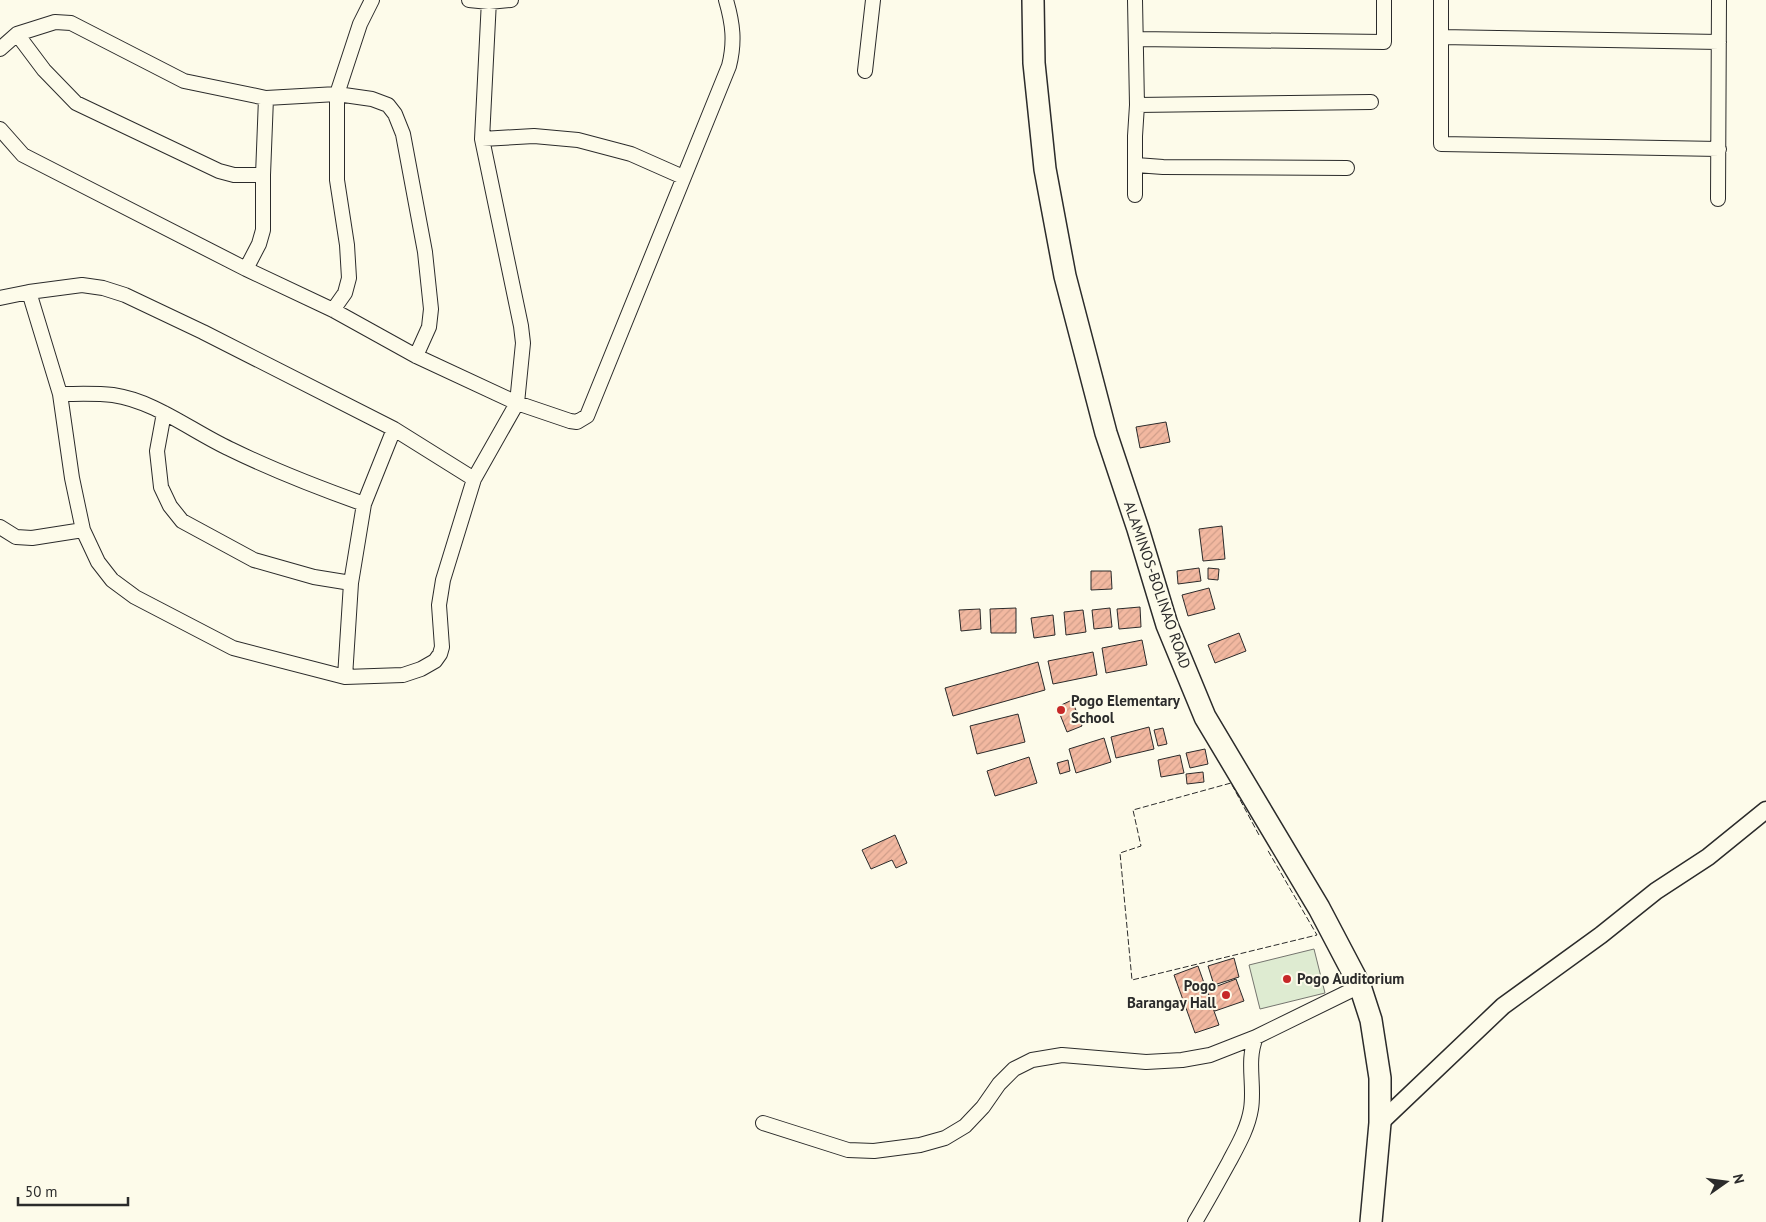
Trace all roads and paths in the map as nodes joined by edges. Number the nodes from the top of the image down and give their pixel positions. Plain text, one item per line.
1 (372, 0) edge
2 (469, 0) edge
3 (511, 0) edge
4 (726, 0) edge
5 (872, 0) edge
6 (1033, 0) edge
7 (1135, 0) edge
8 (1384, 0) edge
9 (1441, 0) edge
10 (1719, 0) edge
11 (489, 1) edge
12 (17, 34) junction
13 (1441, 37) junction
14 (1136, 39) junction
15 (1719, 42) junction
16 (0, 49) edge
17 (865, 70) dead end
18 (338, 94) junction
19 (266, 98) junction
20 (1370, 102) dead end
21 (1137, 104) junction
22 (0, 129) edge
23 (482, 139) junction
24 (1718, 149) junction
25 (1136, 165) junction
26 (1347, 168) dead end
27 (263, 175) junction
28 (683, 177) junction
29 (1135, 195) dead end
30 (1718, 199) dead end
31 (246, 269) junction
32 (29, 292) junction
33 (0, 298) edge
34 (333, 310) junction
35 (416, 356) junction
36 (60, 394) junction
37 (518, 403) junction
38 (164, 412) junction
39 (394, 429) junction
40 (474, 479) junction
41 (364, 504) junction
42 (0, 527) edge
43 (83, 530) junction
44 (351, 583) junction
45 (345, 677) junction
46 (1766, 810) edge
47 (1360, 986) junction
48 (1256, 1037) junction
49 (763, 1123) dead end
50 (1380, 1123) junction
51 (1195, 1222) edge
52 (1371, 1222) edge

1 - 18 street
2 - 11 street
3 - 11 street
4 - 28 street
5 - 17 street
6 - 47 main road, ALAMINOS-BOLINAO ROAD
7 - 14 street
8 - 14 street
9 - 13 street
10 - 15 street
11 - 23 street
12 - 16 street
12 - 19 street
12 - 27 street
13 - 15 street
13 - 24 street
14 - 21 street
15 - 24 street
18 - 19 street
18 - 34 street
18 - 35 street
19 - 27 street
20 - 21 street
21 - 25 street
22 - 31 street
23 - 28 street
23 - 37 street
24 - 30 street
25 - 26 street
25 - 29 street
27 - 31 street
28 - 37 street
31 - 34 street
32 - 33 street
32 - 36 street
32 - 39 street
34 - 35 street
35 - 37 street
36 - 38 street
36 - 43 street
37 - 40 street
38 - 41 street
38 - 44 street
39 - 40 street
39 - 41 street
40 - 45 street
41 - 44 street
42 - 43 street
43 - 45 street
44 - 45 street
46 - 50 street
47 - 48 street
47 - 50 main road, ALAMINOS-BOLINAO ROAD
48 - 49 street
48 - 51 street
50 - 52 main road, ALAMINOS-BOLINAO ROAD

